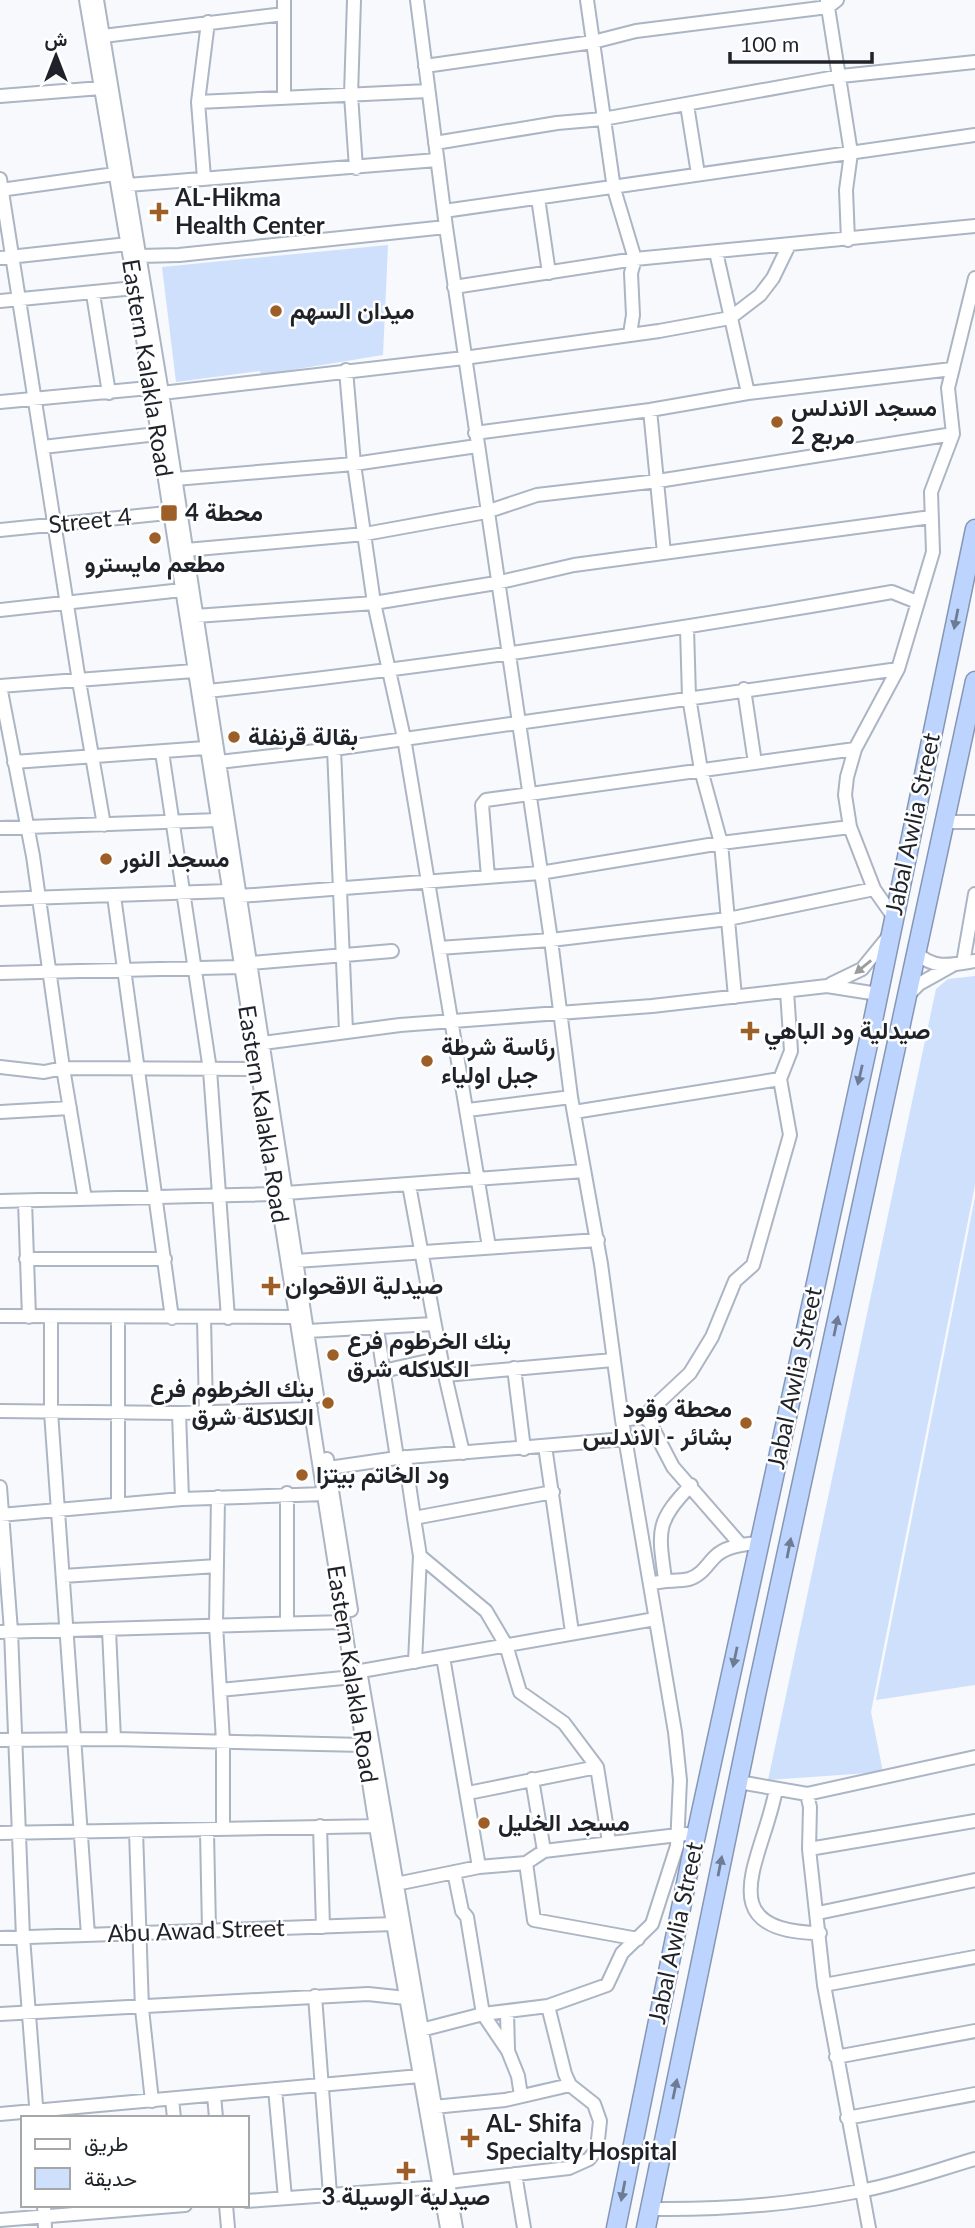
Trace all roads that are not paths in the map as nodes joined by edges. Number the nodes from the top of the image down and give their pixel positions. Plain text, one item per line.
1 (86, 0) edge
2 (97, 0) edge
3 (284, 0) edge
4 (354, 0) edge
5 (416, 0) edge
6 (587, 0) edge
7 (831, 2) edge
8 (284, 14) junction
9 (208, 22) junction
10 (103, 36) junction
11 (593, 42) junction
12 (975, 62) edge
13 (425, 66) junction
14 (841, 76) junction
15 (101, 88) junction
16 (428, 91) junction
17 (351, 95) junction
18 (0, 96) edge
19 (285, 96) junction
20 (198, 102) junction
21 (687, 105) junction
22 (603, 119) junction
23 (975, 135) edge
24 (435, 143) junction
25 (851, 153) junction
26 (437, 160) junction
27 (356, 168) junction
28 (115, 174) junction
29 (698, 174) junction
30 (204, 178) junction
31 (128, 185) junction
32 (1, 186) edge
33 (614, 189) junction
34 (538, 198) junction
35 (444, 211) junction
36 (975, 226) edge
37 (446, 227) junction
38 (848, 240) junction
39 (128, 244) junction
40 (789, 245) junction
41 (716, 252) junction
42 (140, 256) junction
43 (6, 258) edge
44 (635, 260) junction
45 (549, 273) junction
46 (975, 278) edge
47 (454, 287) junction
48 (135, 288) junction
49 (93, 294) junction
50 (20, 300) junction
51 (0, 302) edge
52 (730, 318) junction
53 (630, 334) junction
54 (464, 358) junction
55 (952, 369) junction
56 (346, 370) junction
57 (149, 388) junction
58 (109, 393) junction
59 (162, 393) junction
60 (748, 393) junction
61 (36, 399) junction
62 (0, 402) edge
63 (650, 410) junction
64 (157, 434) junction
65 (953, 434) junction
66 (476, 440) junction
67 (43, 447) junction
68 (354, 464) junction
69 (175, 479) junction
70 (659, 481) junction
71 (175, 512) junction
72 (486, 512) junction
73 (931, 517) junction
74 (54, 524) junction
75 (975, 528) edge
76 (0, 530) edge
77 (365, 534) junction
78 (186, 550) junction
79 (663, 553) junction
80 (496, 583) junction
81 (182, 590) junction
82 (917, 602) junction
83 (67, 603) junction
84 (374, 603) junction
85 (0, 610) edge
86 (197, 616) junction
87 (687, 628) junction
88 (507, 652) junction
89 (898, 669) junction
90 (194, 671) junction
91 (388, 672) junction
92 (79, 681) junction
93 (975, 681) edge
94 (0, 686) edge
95 (744, 689) junction
96 (208, 691) junction
97 (689, 697) junction
98 (519, 723) junction
99 (404, 738) junction
100 (205, 748) junction
101 (334, 749) junction
102 (855, 749) junction
103 (162, 752) junction
104 (92, 756) junction
105 (14, 762) junction
106 (219, 762) junction
107 (755, 763) junction
108 (701, 770) junction
109 (529, 795) junction
110 (218, 820) junction
111 (172, 822) junction
112 (944, 822) junction
113 (975, 822) edge
114 (104, 825) junction
115 (850, 827) junction
116 (0, 828) edge
117 (27, 828) junction
118 (721, 843) junction
119 (540, 873) junction
120 (488, 877) junction
121 (427, 881) junction
122 (340, 887) junction
123 (874, 889) junction
124 (234, 893) junction
125 (181, 894) junction
126 (975, 895) edge
127 (114, 896) junction
128 (40, 898) junction
129 (0, 899) edge
130 (893, 916) junction
131 (728, 919) junction
132 (889, 936) junction
133 (551, 940) junction
134 (439, 948) junction
135 (392, 951) dead end
136 (916, 952) junction
137 (342, 956) junction
138 (964, 963) edge
139 (246, 965) junction
140 (193, 967) junction
141 (125, 968) junction
142 (50, 971) junction
143 (0, 973) edge
144 (827, 986) junction
145 (787, 990) junction
146 (878, 994) junction
147 (907, 996) junction
148 (735, 997) junction
149 (559, 1014) junction
150 (452, 1021) junction
151 (346, 1031) junction
152 (263, 1043) junction
153 (0, 1067) edge
154 (63, 1068) junction
155 (256, 1069) junction
156 (139, 1070) junction
157 (210, 1070) junction
158 (779, 1079) junction
159 (571, 1097) junction
160 (70, 1108) junction
161 (468, 1110) junction
162 (0, 1112) edge
163 (574, 1112) junction
164 (584, 1171) junction
165 (478, 1179) junction
166 (409, 1185) junction
167 (281, 1193) junction
168 (220, 1195) junction
169 (156, 1196) junction
170 (85, 1199) junction
171 (0, 1201) edge
172 (25, 1201) junction
173 (597, 1240) junction
174 (489, 1247) junction
175 (419, 1255) junction
176 (26, 1259) junction
177 (165, 1259) junction
178 (296, 1261) junction
179 (0, 1316) edge
180 (29, 1317) junction
181 (295, 1317) junction
182 (51, 1318) junction
183 (118, 1318) junction
184 (172, 1318) junction
185 (204, 1318) junction
186 (228, 1318) junction
187 (433, 1324) junction
188 (377, 1329) junction
189 (308, 1331) junction
190 (441, 1357) junction
191 (614, 1360) junction
192 (514, 1368) junction
193 (383, 1371) junction
194 (445, 1375) junction
195 (311, 1409) junction
196 (0, 1411) edge
197 (51, 1412) junction
198 (120, 1412) junction
199 (206, 1412) junction
200 (179, 1413) junction
201 (643, 1417) junction
202 (622, 1420) junction
203 (625, 1439) junction
204 (545, 1446) junction
205 (524, 1449) junction
206 (463, 1453) junction
207 (401, 1457) junction
208 (329, 1468) junction
209 (691, 1485) junction
210 (0, 1487) edge
211 (552, 1492) junction
212 (287, 1493) junction
213 (324, 1494) junction
214 (218, 1497) junction
215 (182, 1499) junction
216 (118, 1504) junction
217 (59, 1509) junction
218 (2, 1515) edge
219 (414, 1518) junction
220 (761, 1543) junction
221 (740, 1544) junction
222 (420, 1556) junction
223 (217, 1566) junction
224 (754, 1568) junction
225 (63, 1576) junction
226 (665, 1578) junction
227 (651, 1584) junction
228 (780, 1590) junction
229 (746, 1608) junction
230 (655, 1619) junction
231 (287, 1622) junction
232 (344, 1622) junction
233 (216, 1625) junction
234 (772, 1625) junction
235 (109, 1630) junction
236 (6, 1631) edge
237 (67, 1631) junction
238 (572, 1632) junction
239 (506, 1645) junction
240 (443, 1657) junction
241 (415, 1662) junction
242 (357, 1674) junction
243 (220, 1690) junction
244 (75, 1739) junction
245 (114, 1739) junction
246 (0, 1740) edge
247 (15, 1740) junction
248 (223, 1741) junction
249 (363, 1745) junction
250 (975, 1757) edge
251 (597, 1767) junction
252 (533, 1779) junction
253 (739, 1782) junction
254 (776, 1789) junction
255 (468, 1793) junction
256 (807, 1794) junction
257 (975, 1821) edge
258 (320, 1826) junction
259 (381, 1826) junction
260 (223, 1829) junction
261 (81, 1831) junction
262 (136, 1831) junction
263 (206, 1832) junction
264 (0, 1833) edge
265 (19, 1833) junction
266 (687, 1834) junction
267 (609, 1842) junction
268 (809, 1849) junction
269 (544, 1851) junction
270 (526, 1863) junction
271 (479, 1867) junction
272 (454, 1872) junction
273 (975, 1880) edge
274 (396, 1884) junction
275 (818, 1913) junction
276 (393, 1924) junction
277 (323, 1927) junction
278 (209, 1930) junction
279 (140, 1933) junction
280 (820, 1933) junction
281 (88, 1935) junction
282 (23, 1937) junction
283 (0, 1938) edge
284 (638, 1939) junction
285 (975, 1957) edge
286 (824, 1985) junction
287 (315, 1996) junction
288 (405, 1998) junction
289 (548, 2006) junction
290 (142, 2009) junction
291 (28, 2012) junction
292 (507, 2012) junction
293 (0, 2014) edge
294 (483, 2014) junction
295 (421, 2030) junction
296 (975, 2031) edge
297 (508, 2051) junction
298 (836, 2056) junction
299 (420, 2076) junction
300 (570, 2085) junction
301 (322, 2086) junction
302 (275, 2089) junction
303 (975, 2094) edge
304 (214, 2095) junction
305 (521, 2096) junction
306 (172, 2099) junction
307 (152, 2101) junction
308 (434, 2106) junction
309 (108, 2112) edge
310 (0, 2114) edge
311 (37, 2115) edge
312 (174, 2116) edge
313 (216, 2116) edge
314 (847, 2118) junction
315 (975, 2160) edge
316 (515, 2174) junction
317 (444, 2185) junction
318 (862, 2191) junction
319 (330, 2194) junction
320 (285, 2198) junction
321 (248, 2201) edge
322 (134, 2207) edge
323 (226, 2207) edge
324 (110, 2208) edge
325 (650, 2209) junction
326 (45, 2216) edge
327 (0, 2220) edge
328 (228, 2228) edge
329 (447, 2228) edge
330 (456, 2228) edge
331 (524, 2228) edge
332 (616, 2228) edge
333 (646, 2228) edge
334 (869, 2228) edge

1 - 15 street, Eastern Kalakla Road
2 - 10 street, Eastern Kalakla Road
3 - 8 street
4 - 17 street
5 - 13 street
6 - 11 street
7 - 11 street
7 - 14 street
8 - 9 street
8 - 19 street
9 - 10 street
9 - 20 street
10 - 31 street, Eastern Kalakla Road
11 - 13 street
11 - 22 street
12 - 14 street
13 - 16 street
14 - 21 street
14 - 25 street
15 - 18 street
15 - 28 street, Eastern Kalakla Road
16 - 17 street
16 - 24 street
17 - 19 street
17 - 27 street
19 - 20 street
20 - 30 street
21 - 22 street
21 - 29 street
22 - 24 street
22 - 33 street
23 - 25 street
24 - 26 street
25 - 29 street
25 - 38 street
26 - 27 street
26 - 35 street
27 - 30 street
28 - 32 street
28 - 39 street, Eastern Kalakla Road
29 - 33 street
30 - 31 street
31 - 42 street, Eastern Kalakla Road
32 - 43 street
33 - 34 street
33 - 44 street
34 - 35 street
34 - 45 street
35 - 37 street
36 - 38 street
37 - 42 street
37 - 47 street
38 - 40 street
39 - 43 street
39 - 48 street, Eastern Kalakla Road
40 - 41 street
40 - 52 street
41 - 44 street
41 - 52 street
42 - 59 street, Eastern Kalakla Road
43 - 50 street
44 - 45 street
44 - 53 street
45 - 47 street
46 - 55 street
47 - 54 street
48 - 49 street
48 - 57 street, Eastern Kalakla Road
49 - 50 street
49 - 58 street
50 - 51 street
50 - 61 street
52 - 53 street
52 - 60 street
53 - 54 street
54 - 56 street
54 - 66 street
55 - 60 street
55 - 65 street
56 - 59 street
56 - 68 street
57 - 58 street
57 - 64 street, Eastern Kalakla Road
58 - 61 street
59 - 69 street, Eastern Kalakla Road
60 - 63 street
61 - 62 street
61 - 67 street
63 - 66 street
63 - 70 street
64 - 67 street
64 - 71 street, Eastern Kalakla Road
65 - 70 street
65 - 73 street
66 - 68 street
66 - 72 street
67 - 74 street
68 - 69 street
68 - 77 street
69 - 71 street, Eastern Kalakla Road
70 - 72 street
70 - 79 street
71 - 74 street, Street 4
71 - 78 street, Eastern Kalakla Road
71 - 81 street, Eastern Kalakla Road
72 - 77 street
72 - 80 street
73 - 79 street
73 - 82 street
74 - 76 street, Street 4
74 - 83 street
75 -> 130 highway, Jabal Awlia Street
77 - 78 street
77 - 84 street
78 - 86 street, Eastern Kalakla Road
79 - 80 street
80 - 84 street
80 - 88 street
81 - 83 street
81 - 90 street, Eastern Kalakla Road
82 - 87 street
82 - 89 street
83 - 85 street
83 - 92 street
84 - 86 street
84 - 91 street
86 - 96 street, Eastern Kalakla Road
87 - 88 street
87 - 97 street
88 - 91 street
88 - 98 street
89 - 95 street
89 - 102 street
90 - 92 street
90 - 100 street, Eastern Kalakla Road
91 - 96 street
91 - 99 street
92 - 94 street
92 - 104 street
93 - 112 highway, Jabal Awlia Street
94 - 105 street
95 - 97 street
95 - 107 street
96 - 106 street, Eastern Kalakla Road
97 - 98 street
97 - 108 street
98 - 99 street
98 - 109 street
99 - 101 street
99 - 121 street
100 - 103 street
100 - 110 street, Eastern Kalakla Road
101 - 106 street
101 - 122 street
102 - 107 street
102 - 115 street
103 - 104 street
103 - 111 street
104 - 105 street
104 - 114 street
105 - 117 street
106 - 124 street, Eastern Kalakla Road
107 - 108 street
108 - 109 street
108 - 118 street
109 - 119 street
109 - 120 street
110 - 111 street
110 - 124 street, Eastern Kalakla Road
111 - 114 street
111 - 125 street
112 - 113 street
112 - 136 highway, Jabal Awlia Street
114 - 117 street
115 - 118 street
115 - 123 street
116 - 117 street
117 - 128 street
118 - 119 street
118 - 131 street
119 - 120 street
119 - 133 street
120 - 121 street
121 - 122 street
121 - 134 street
122 - 124 street
122 - 137 street
123 - 130 street
123 - 131 street
124 - 125 street
124 - 139 street, Eastern Kalakla Road
125 - 127 street
125 - 140 street
126 - 138 street
127 - 128 street
127 - 141 street
128 - 129 street
128 - 142 street
130 - 132 highway, Jabal Awlia Street
131 - 133 street
131 - 148 street
132 -> 144 street
132 - 146 highway, Jabal Awlia Street
133 - 134 street
133 - 149 street
134 - 150 street
135 - 137 street
136 - 138 street
136 - 147 highway, Jabal Awlia Street
137 - 139 street
137 - 151 street
138 - 147 street
139 - 140 street
139 - 152 street, Eastern Kalakla Road
139 - 155 street, Eastern Kalakla Road
140 - 141 street
140 - 157 street
141 - 142 street
141 - 156 street
142 - 143 street
142 - 154 street
144 - 145 street
144 - 146 street
145 - 148 street
145 - 158 street
146 -> 220 highway, Jabal Awlia Street
228 -> 147 highway, Jabal Awlia Street
148 - 149 street
149 - 150 street
149 - 159 street
150 - 151 street
150 - 161 street
151 - 152 street
152 - 167 street, Eastern Kalakla Road
153 - 154 street
154 - 156 street
154 - 160 street
155 - 157 street
155 - 167 street, Eastern Kalakla Road
156 - 157 street
156 - 169 street
157 - 168 street
158 - 163 street
158 - 201 street
159 - 161 street
159 - 163 street
160 - 162 street
160 - 170 street
161 - 165 street
163 - 164 street
164 - 165 street
164 - 173 street
165 - 166 street
165 - 174 street
166 - 167 street
166 - 175 street
167 - 168 street
167 - 178 street, Eastern Kalakla Road
167 - 181 street, Eastern Kalakla Road
168 - 169 street
168 - 186 street
169 - 170 street
169 - 177 street
170 - 172 street
171 - 172 street
172 - 176 street
173 - 174 street
173 - 191 street
174 - 175 street
175 - 178 street
175 - 187 street
176 - 177 street
176 - 180 street
177 - 184 street
178 - 189 street, Eastern Kalakla Road
179 - 180 street
180 - 182 street
181 - 186 street
181 - 195 street, Eastern Kalakla Road
182 - 183 street
182 - 197 street
183 - 184 street
183 - 198 street
184 - 185 street
185 - 186 street
185 - 199 street
187 - 188 street
187 - 190 street
188 - 189 street
188 - 193 street
189 - 208 street, Eastern Kalakla Road
190 - 193 street
190 - 194 street
191 - 192 street
191 - 202 street
192 - 194 street
192 - 205 street
193 - 207 street
194 - 206 street
195 - 199 street
195 - 213 street, Eastern Kalakla Road
196 - 197 street
197 - 198 street
197 - 217 street
198 - 200 street
198 - 216 street
199 - 200 street
200 - 215 street
201 - 202 street
201 - 209 street
202 - 203 street
203 - 204 street
203 - 227 street
204 - 205 street
204 - 211 street
205 - 206 street
206 - 207 street
207 - 208 street
207 - 219 street
208 - 242 street, Eastern Kalakla Road
209 - 221 street
209 - 226 street
210 - 218 street
211 - 219 street
211 - 238 street
212 - 213 street
212 - 214 street
212 - 231 street
213 - 232 street, Eastern Kalakla Road
214 - 215 street
214 - 223 street
215 - 216 street
216 - 217 street
217 - 218 street
217 - 225 street
218 - 236 street
219 - 222 street
220 - 221 street
220 - 224 highway, Jabal Awlia Street
221 - 226 street
222 - 239 street
222 - 241 street
223 - 225 street
223 - 233 street
224 - 228 highway
224 - 229 highway, Jabal Awlia Street
225 - 237 street
226 - 227 street
227 - 230 street
228 - 234 highway, Jabal Awlia Street
229 - 234 highway
229 -> 266 highway, Jabal Awlia Street
230 - 238 street
230 - 266 street
231 - 232 street
231 - 233 street
232 - 242 street, Eastern Kalakla Road
233 - 235 street
233 - 243 street
234 - 253 highway, Jabal Awlia Street
235 - 237 street
235 - 245 street
236 - 237 street
236 - 247 street
237 - 244 street
238 - 239 street
239 - 240 street
239 - 251 street
240 - 241 street
240 - 255 street
241 - 242 street
242 - 243 street
242 - 249 street, Eastern Kalakla Road
242 - 259 street, Eastern Kalakla Road
243 - 248 street
244 - 245 street
244 - 247 street
244 - 261 street
245 - 248 street
246 - 247 street
247 - 265 street
248 - 249 street
248 - 260 street
249 - 259 street, Eastern Kalakla Road
250 - 256 street
251 - 252 street
251 - 267 street
252 - 255 street
252 - 269 street
253 - 254 street
325 -> 253 highway, Jabal Awlia Street
254 - 256 street
254 - 280 street
255 - 271 street
256 - 268 street
257 - 268 street
258 - 259 street
258 - 260 street
258 - 277 street
259 - 274 street, Eastern Kalakla Road
259 - 276 street, Eastern Kalakla Road
260 - 263 street
261 - 262 street
261 - 265 street
261 - 281 street
262 - 263 street
262 - 279 street
263 - 278 street
264 - 265 street
265 - 282 street
266 - 267 street
266 - 284 street
266 -> 332 highway, Jabal Awlia Street
267 - 269 street
268 - 275 street
269 - 270 street
270 - 271 street
270 - 284 street
271 - 272 street
272 - 274 street
272 - 294 street
273 - 275 street
274 - 295 street, Eastern Kalakla Road
275 - 280 street
276 - 277 street, Abu Awad Street
276 - 288 street, Eastern Kalakla Road
277 - 278 street, Abu Awad Street
278 - 279 street, Abu Awad Street
279 - 281 street, Abu Awad Street
279 - 290 street
280 - 286 street
281 - 282 street, Abu Awad Street
282 - 283 street, Abu Awad Street
282 - 291 street
284 - 289 street
285 - 286 street
286 - 298 street
287 - 288 street
287 - 290 street
287 - 301 street
288 - 299 street, Eastern Kalakla Road
289 - 292 street
289 - 300 street
290 - 291 street
290 - 307 street
291 - 293 street
291 - 311 street
292 - 294 street
292 - 297 street
294 - 295 street
294 - 297 street
295 - 308 street, Eastern Kalakla Road
296 - 298 street
297 - 305 street
298 - 314 street
299 - 301 street
299 - 317 street, Eastern Kalakla Road
300 - 305 street
300 - 316 street
301 - 302 street
301 - 319 street
302 - 304 street
302 - 320 street
303 - 314 street
304 - 306 street
304 - 313 street
305 - 308 street
306 - 307 street
306 - 312 street
307 - 309 street
308 - 317 street, Eastern Kalakla Road
309 - 311 street
310 - 311 street
314 - 318 street
315 - 318 street
316 - 317 street
316 - 331 street
317 - 319 street
317 - 329 street, Eastern Kalakla Road
317 - 330 street, Eastern Kalakla Road
318 - 325 street
318 - 334 street
319 - 320 street
320 - 321 street
322 - 324 street
323 - 328 street
324 - 326 street
325 - 333 highway, Jabal Awlia Street
326 - 327 street

